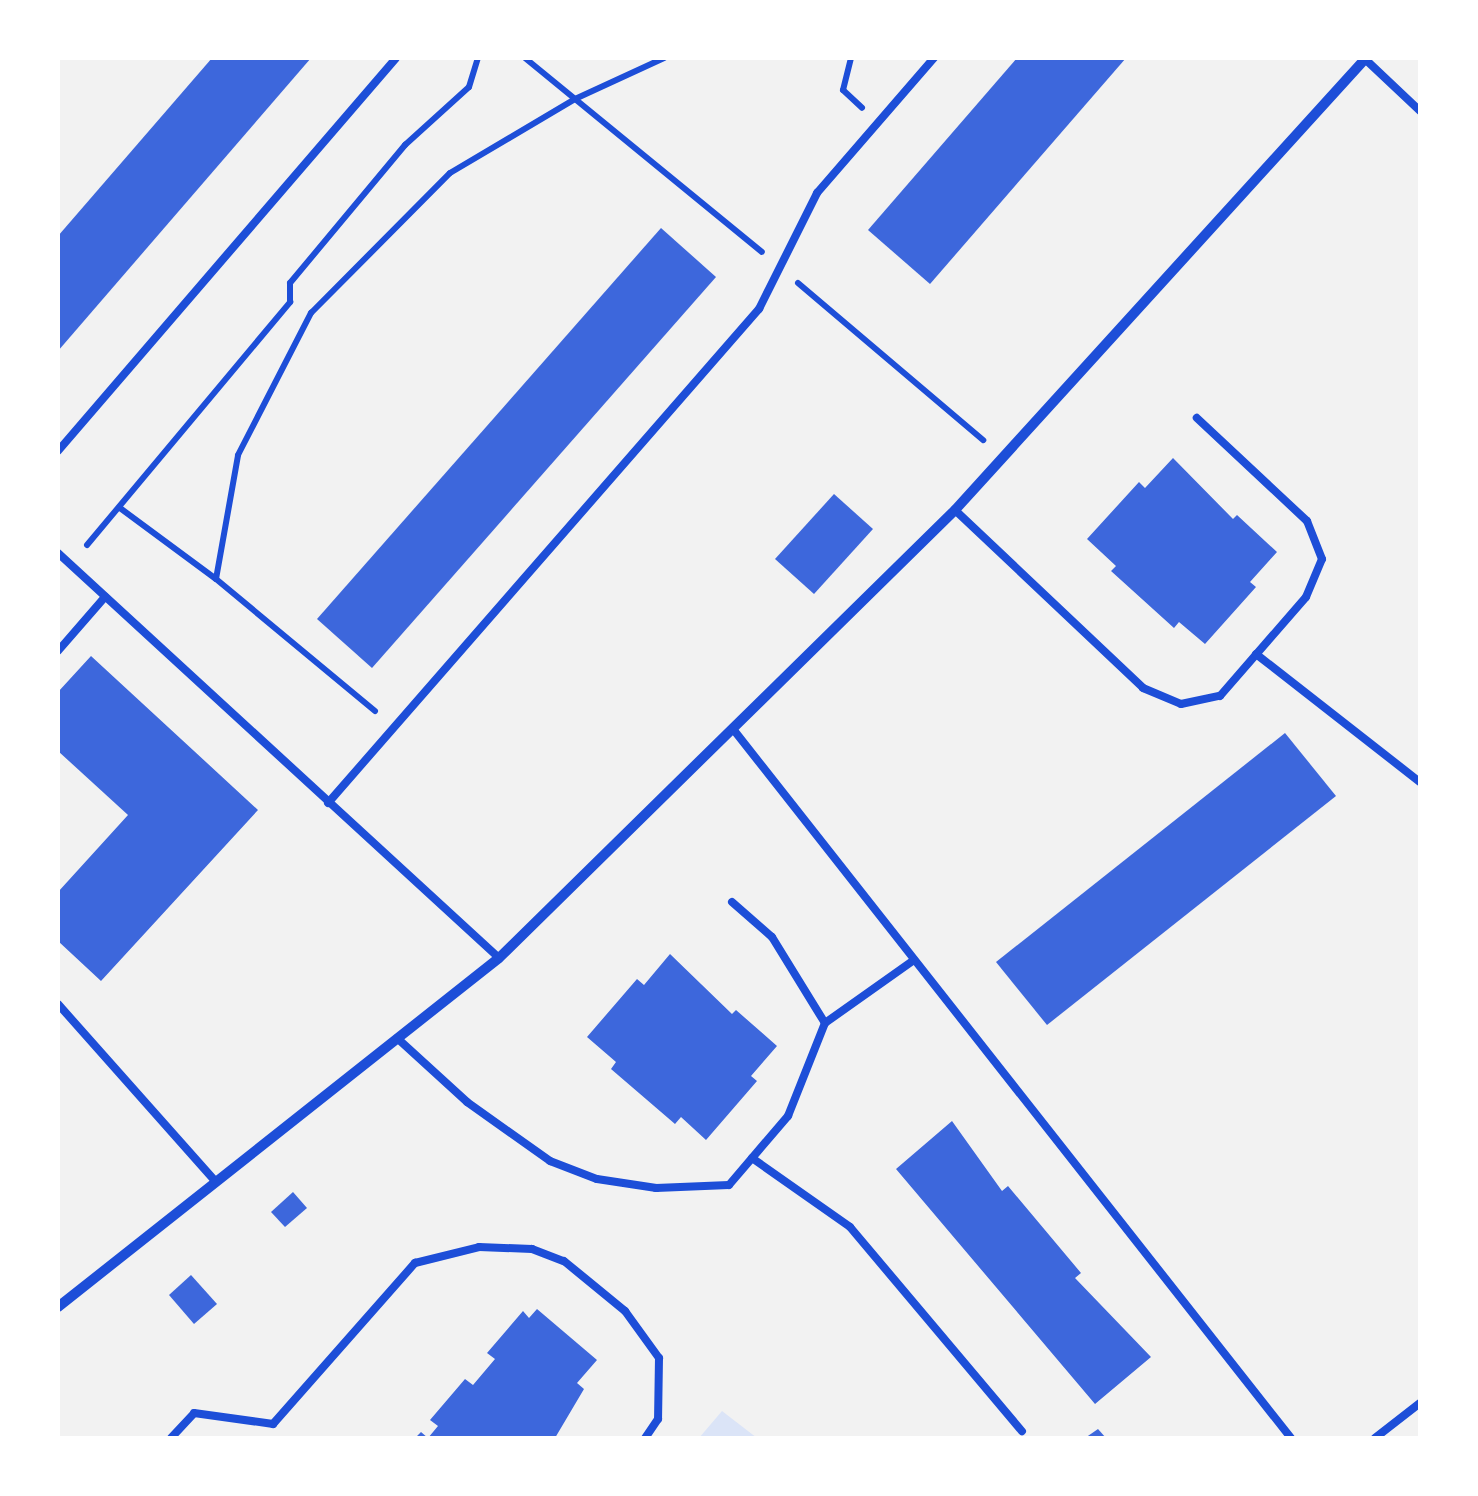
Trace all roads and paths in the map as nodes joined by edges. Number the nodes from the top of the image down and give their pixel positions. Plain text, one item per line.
1 (396, 58) edge
2 (478, 58) edge
3 (664, 58) edge
4 (851, 58) edge
5 (934, 58) edge
6 (1365, 58) edge
7 (1420, 111) edge
8 (878, 123) junction
9 (1196, 418) dead end
10 (58, 451) edge
11 (120, 508) junction
12 (955, 510) junction
13 (58, 554) edge
14 (69, 564) junction
15 (216, 579) junction
16 (105, 597) junction
17 (58, 651) edge
18 (1256, 654) junction
19 (394, 727) junction
20 (733, 729) junction
21 (1420, 782) edge
22 (328, 802) junction
23 (732, 902) dead end
24 (499, 958) junction
25 (914, 960) junction
26 (58, 1004) edge
27 (825, 1022) junction
28 (397, 1038) junction
29 (752, 1158) junction
30 (216, 1182) junction
31 (58, 1307) edge
32 (1420, 1402) edge
33 (1022, 1431) dead end
34 (171, 1438) edge
35 (645, 1438) edge
36 (1291, 1438) edge
37 (1375, 1438) edge

1 - 10 lane
2 - 11 path
3 - 15 path
4 - 8 path
5 - 8 lane
6 - 7 lane
6 - 12 street
8 - 19 lane
9 - 18 lane
11 - 14 path
11 - 15 path
12 - 18 lane
12 - 20 street
13 - 14 lane
14 - 16 lane
15 - 19 path
16 - 17 lane
16 - 22 lane
18 - 21 lane
19 - 22 lane
20 - 24 street
20 - 25 lane
22 - 24 lane
23 - 27 lane
24 - 28 street
25 - 27 lane
25 - 36 lane
26 - 30 lane
27 - 29 lane
28 - 29 lane
28 - 30 street
29 - 33 lane
30 - 31 street
32 - 37 lane
34 - 35 lane

